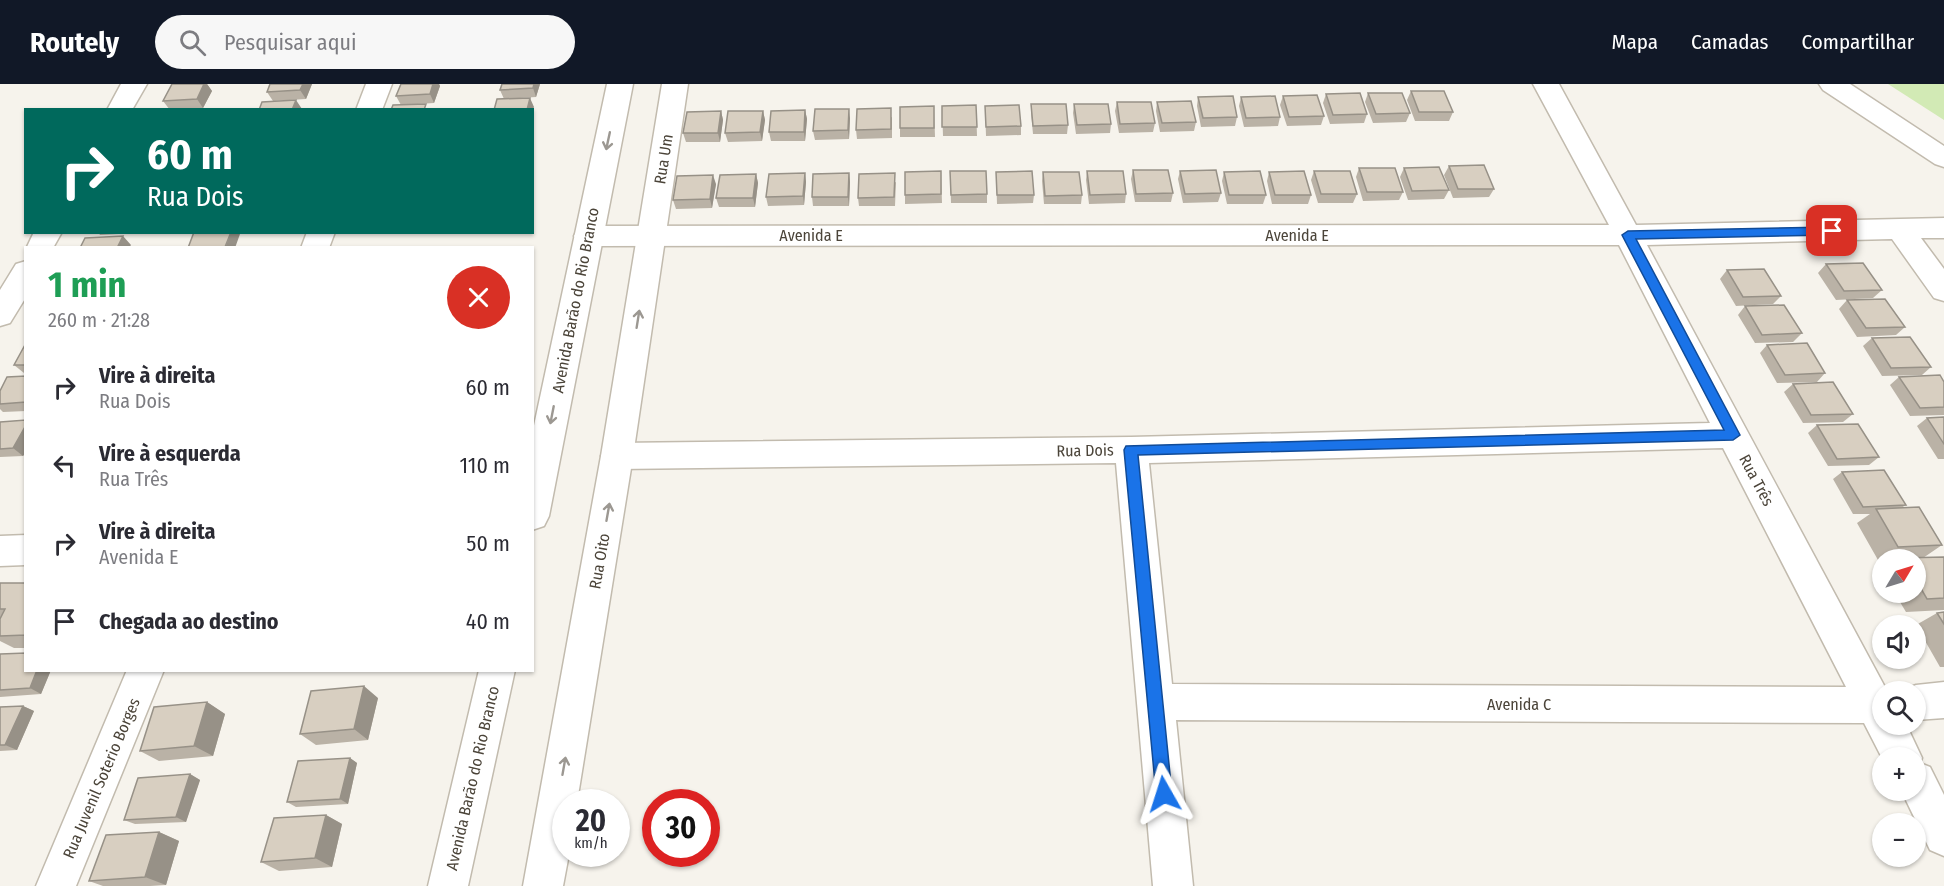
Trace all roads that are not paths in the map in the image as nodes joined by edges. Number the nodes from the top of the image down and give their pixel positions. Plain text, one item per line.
1 (134, 84) edge
2 (379, 84) edge
3 (620, 84) edge
4 (675, 84) edge
5 (1546, 84) edge
6 (1832, 84) edge
7 (120, 108) edge
8 (370, 108) edge
9 (1944, 158) edge
10 (1944, 228) edge
11 (1900, 230) junction
12 (650, 235) junction
13 (1628, 235) junction
14 (588, 236) junction
15 (24, 274) edge
16 (1944, 290) edge
17 (0, 315) edge
18 (1733, 435) junction
19 (1131, 450) junction
20 (617, 456) junction
21 (534, 506) edge
22 (24, 550) edge
23 (0, 551) edge
24 (145, 672) edge
25 (497, 672) edge
26 (1872, 695) edge
27 (1944, 700) edge
28 (1155, 702) junction
29 (1926, 702) edge
30 (1872, 714) edge
31 (1926, 801) edge
32 (1944, 836) edge
33 (56, 886) edge
34 (448, 886) edge
35 (543, 886) edge
36 (1173, 886) edge

1 - 7 street
2 - 8 street
3 -> 14 street, Avenida Barão do Rio Branco
4 - 12 street, Rua Um
5 - 13 street, Rua Três
6 - 9 street
10 - 11 street, Avenida E
11 - 13 street, Avenida E
11 - 16 street
12 - 13 street, Avenida E
12 - 14 street, Avenida E
20 -> 12 street, Rua Oito
13 - 18 street, Rua Três
14 -> 21 street, Avenida Barão do Rio Branco
15 - 17 street
18 - 19 street, Rua Dois
18 - 26 street, Rua Três
19 - 20 street, Rua Dois
19 - 28 street
35 -> 20 street, Rua Oito
22 - 23 street
24 - 33 street, Rua Juvenil Soterio Borges
25 - 34 street, Avenida Barão do Rio Branco
27 - 29 street
28 - 30 street, Avenida C
28 - 36 street
31 - 32 street

